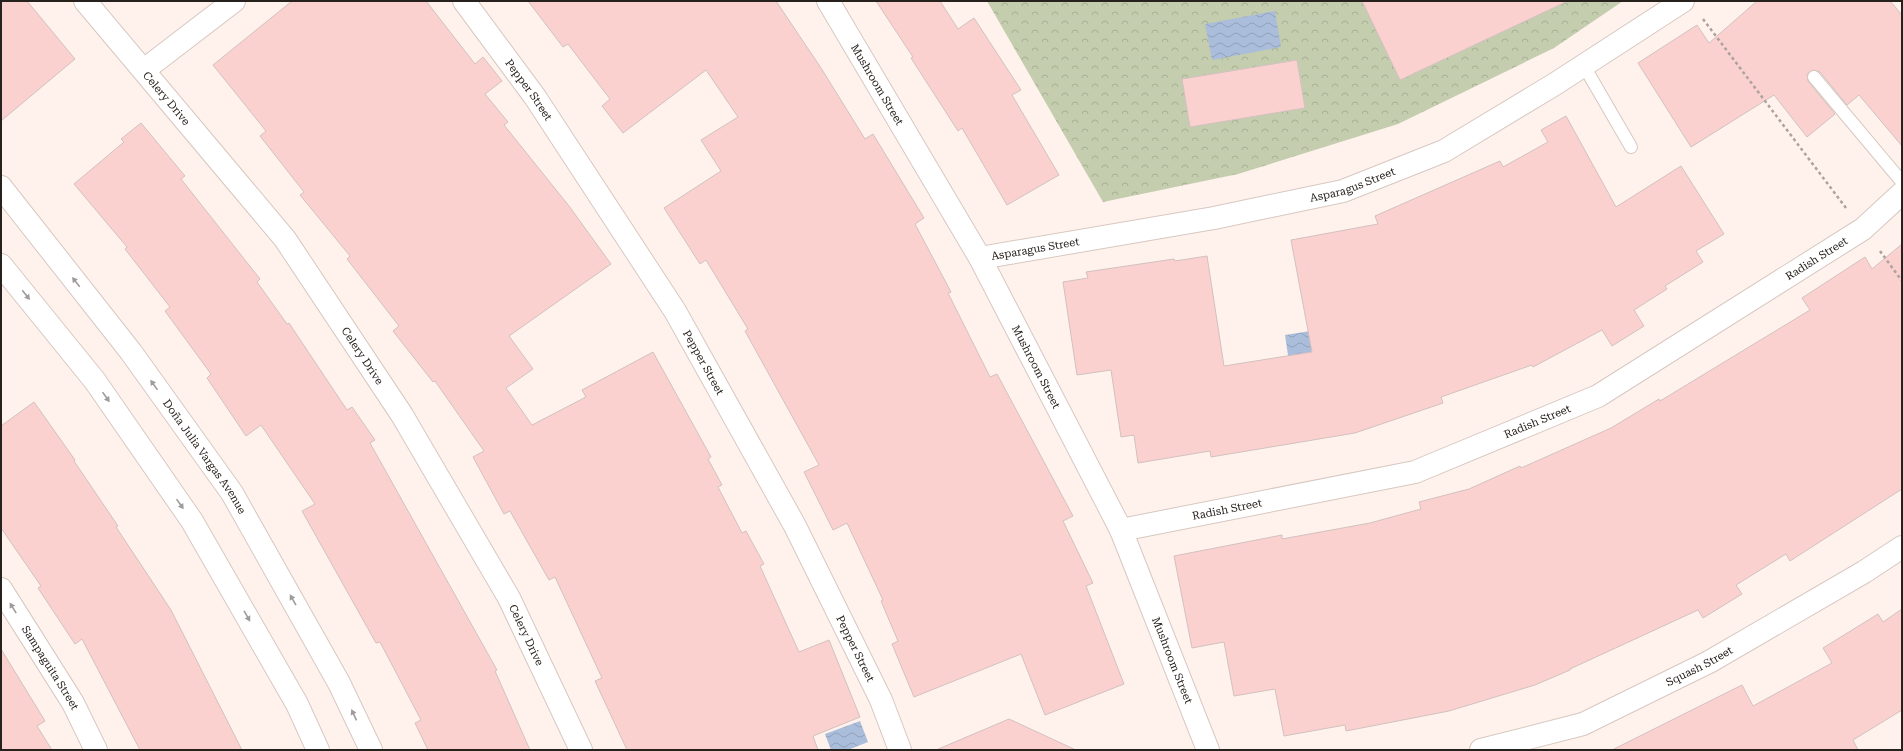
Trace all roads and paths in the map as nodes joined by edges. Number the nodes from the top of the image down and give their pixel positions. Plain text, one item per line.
1 (85, 1) edge
2 (234, 1) edge
3 (464, 1) edge
4 (828, 1) edge
5 (1691, 7) edge
6 (1584, 66) junction
7 (144, 70) junction
8 (1814, 77) dead end
9 (1631, 147) dead end
10 (1902, 182) edge
11 (1, 187) edge
12 (1902, 193) edge
13 (1863, 229) junction
14 (980, 258) junction
15 (1, 265) edge
16 (1902, 281) edge
17 (1121, 530) junction
18 (1902, 547) edge
19 (1, 589) edge
20 (96, 750) edge
21 (318, 750) edge
22 (371, 750) edge
23 (581, 750) edge
24 (900, 750) edge
25 (1208, 750) edge
26 (1481, 750) edge

1 - 7 street, Celery Drive
2 - 7 street
3 - 24 street, Pepper Street
4 - 14 street, Mushroom Street
5 - 6 street, Asparagus Street
5 - 13 path
6 - 9 lane
6 - 14 street, Asparagus Street
7 - 23 street, Celery Drive
8 - 10 lane
22 -> 11 street, Doña Julia Vargas Avenue
12 - 13 street, Radish Street
13 - 16 path
13 - 17 street, Radish Street
14 - 17 street, Mushroom Street
15 -> 21 street
17 - 25 street, Mushroom Street
18 - 26 street, Squash Street
20 -> 19 street, Sampaguita Street

